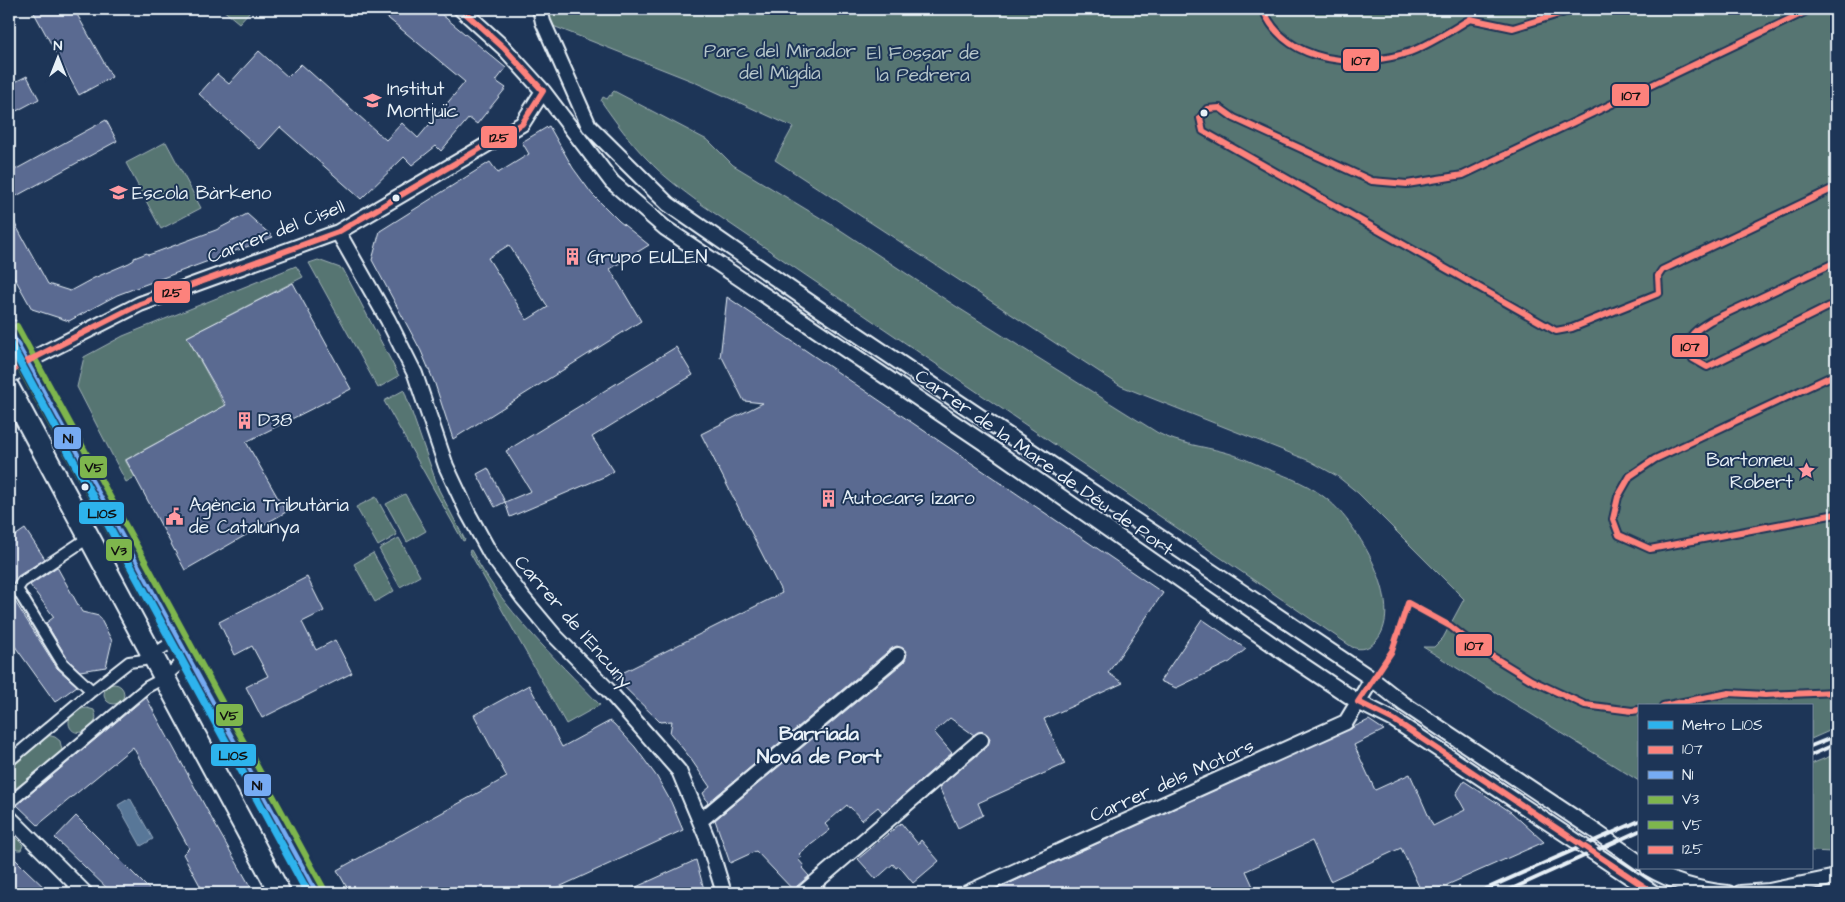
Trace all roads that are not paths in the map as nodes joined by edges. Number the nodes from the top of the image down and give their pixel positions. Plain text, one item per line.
1 (462, 9) edge
2 (541, 16) edge
3 (543, 91) junction
4 (338, 232) junction
5 (9, 330) edge
6 (26, 362) junction
7 (9, 373) edge
8 (9, 388) edge
9 (82, 542) dead end
10 (177, 639) junction
11 (898, 654) dead end
12 (152, 655) junction
13 (187, 658) junction
14 (164, 678) junction
15 (1372, 679) junction
16 (92, 691) junction
17 (1358, 702) junction
18 (981, 740) dead end
19 (9, 761) edge
20 (9, 803) edge
21 (9, 817) edge
22 (700, 821) junction
23 (1638, 861) edge
24 (1652, 870) edge
25 (1836, 877) edge
26 (1809, 883) junction
27 (85, 893) edge
28 (280, 893) edge
29 (316, 893) edge
30 (724, 893) edge
31 (804, 893) edge
32 (966, 893) edge
33 (1654, 893) edge
34 (1728, 893) edge
35 (1740, 893) edge
36 (1794, 893) edge

1 - 3 street, Carrer de la Mare de Déu de Port
2 - 15 street, Carrer de la Mare de Déu de Port
3 - 4 street, Carrer del Cisell
3 - 17 street, Carrer de la Mare de Déu de Port
4 - 6 street, Carrer del Cisell
4 - 22 street, Carrer de l'Encuny
5 - 6 main road
6 - 7 main road
6 - 10 main road
8 - 12 main road
9 - 16 street
10 - 12 street
10 - 13 main road
11 - 22 street
12 - 14 main road
12 - 16 street
13 - 14 street
13 - 29 main road
14 - 20 street
14 - 28 main road
15 - 17 street, Carrer dels Motors
15 - 23 street, Carrer de la Mare de Déu de Port
16 - 19 street
17 - 32 street, Carrer dels Motors
17 - 33 street, Carrer de la Mare de Déu de Port
18 - 31 street
21 - 27 street
22 - 30 street, Carrer de l'Encuny
24 - 34 street
25 - 26 street
26 - 35 street
26 - 36 street

